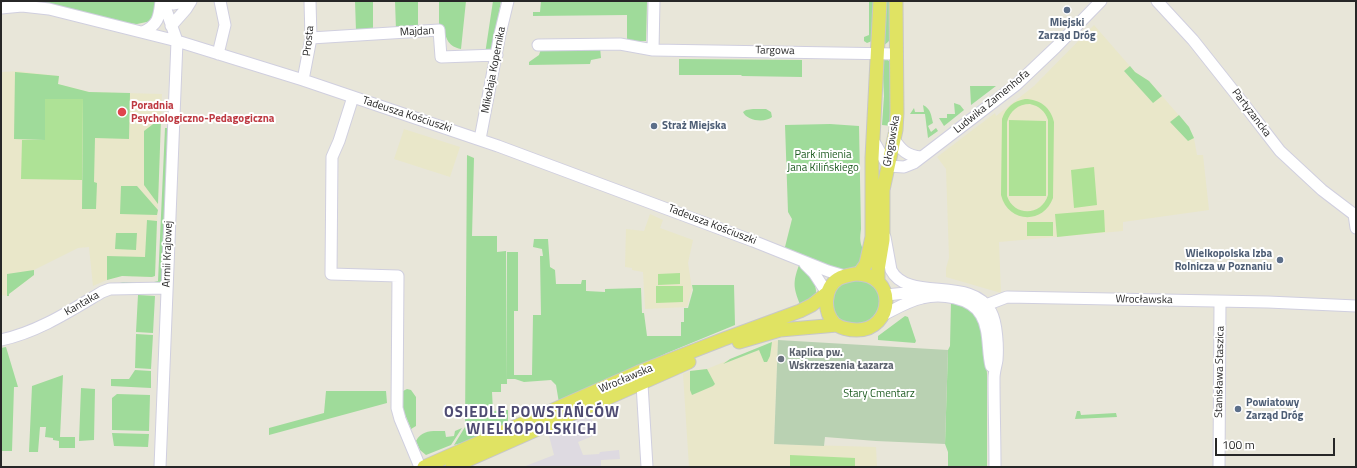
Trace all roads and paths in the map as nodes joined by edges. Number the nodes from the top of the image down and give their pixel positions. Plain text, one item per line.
1 (162, 1) edge
2 (166, 1) edge
3 (190, 1) edge
4 (220, 1) edge
5 (310, 1) edge
6 (508, 1) edge
7 (654, 1) edge
8 (880, 1) edge
9 (896, 1) edge
10 (1157, 1) edge
11 (1098, 3) edge
12 (1, 8) edge
13 (171, 26) junction
14 (143, 32) junction
15 (311, 38) junction
16 (177, 41) junction
17 (538, 45) dead end
18 (653, 50) junction
19 (877, 53) junction
20 (218, 54) junction
21 (897, 54) junction
22 (497, 55) junction
23 (303, 80) junction
24 (353, 97) junction
25 (480, 139) junction
26 (894, 139) junction
27 (873, 140) junction
28 (921, 157) junction
29 (888, 166) junction
30 (1355, 214) edge
31 (1356, 228) edge
32 (883, 231) junction
33 (803, 262) junction
34 (859, 274) junction
35 (845, 276) junction
36 (878, 281) junction
37 (167, 288) junction
38 (937, 290) junction
39 (827, 293) junction
40 (886, 295) junction
41 (1220, 302) junction
42 (1356, 306) edge
43 (983, 309) junction
44 (883, 315) junction
45 (837, 325) junction
46 (1, 340) edge
47 (642, 384) junction
48 (160, 467) edge
49 (420, 467) edge
50 (424, 467) edge
51 (452, 467) edge
52 (647, 467) edge
53 (995, 467) edge
54 (1219, 467) edge

1 - 13 street
1 - 14 street
2 - 3 street
3 - 13 street
4 - 20 street
5 - 15 street, Prosta
6 - 22 street, Mikołaja Kopernika
7 - 18 street
8 - 19 main road, Głogowska
9 - 21 main road, Głogowska
10 - 30 street, Partyzancka
11 - 28 street, Ludwika Zamenhofa
12 - 14 street, Tadeusza Kościuszki
13 - 16 street
14 - 16 street, Tadeusza Kościuszki
15 - 22 street, Majdan
15 - 23 street, Prosta
16 - 20 street, Tadeusza Kościuszki
16 - 37 street, Armii Krajowej
17 - 18 street, Targowa
18 - 19 street, Targowa
19 - 21 street, Targowa
19 - 27 main road, Głogowska
20 - 23 street, Tadeusza Kościuszki
21 - 26 main road, Głogowska
22 - 25 street, Mikołaja Kopernika
23 - 24 street, Tadeusza Kościuszki
24 - 25 street, Tadeusza Kościuszki
24 - 49 street
25 - 33 street, Tadeusza Kościuszki
26 - 28 street
26 - 29 main road, Głogowska
27 - 29 street
27 - 34 main road, Głogowska
28 - 29 street, Ludwika Zamenhofa
29 - 32 main road, Głogowska
30 - 31 street
32 - 36 main road, Głogowska
32 - 38 street
33 - 35 street, Tadeusza Kościuszki
33 - 39 street, Tadeusza Kościuszki
34 - 35 main road
34 - 36 main road
35 - 39 main road
36 - 40 main road
37 - 46 street, Kantaka
37 - 48 street, Armii Krajowej
38 - 40 street
38 - 43 street
39 - 45 main road
39 - 50 main road, Wrocławska
40 - 44 main road
41 - 42 street, Wrocławska
41 - 43 street, Wrocławska
41 - 54 street, Stanisława Staszica
43 - 44 street
43 - 53 street
44 - 45 main road
45 - 47 main road, Wrocławska
47 - 51 main road, Wrocławska
47 - 52 street

